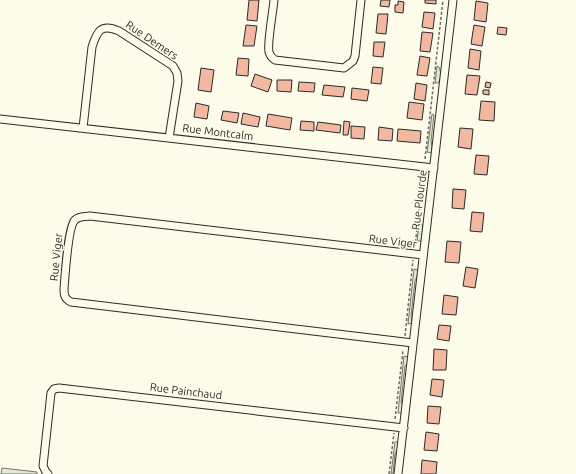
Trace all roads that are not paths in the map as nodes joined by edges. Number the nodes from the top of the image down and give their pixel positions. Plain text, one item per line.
1 (274, 0) edge
2 (361, 0) edge
3 (453, 0) edge
4 (0, 119) edge
5 (83, 128) junction
6 (169, 138) junction
7 (434, 168) junction
8 (424, 255) junction
9 (413, 343) junction
10 (404, 428) junction
11 (48, 474) edge
12 (398, 474) edge

1 - 2 street
3 - 7 street, Rue Plourde
4 - 5 street, Rue Montcalm
5 - 6 street, Rue Montcalm
5 - 6 street, Rue Demers
6 - 7 street, Rue Montcalm
7 - 8 street, Rue Plourde
8 - 9 street, Rue Plourde
8 - 9 street, Rue Viger
9 - 10 street, Rue Plourde
10 - 11 street, Rue Painchaud
10 - 12 street, Rue Plourde

